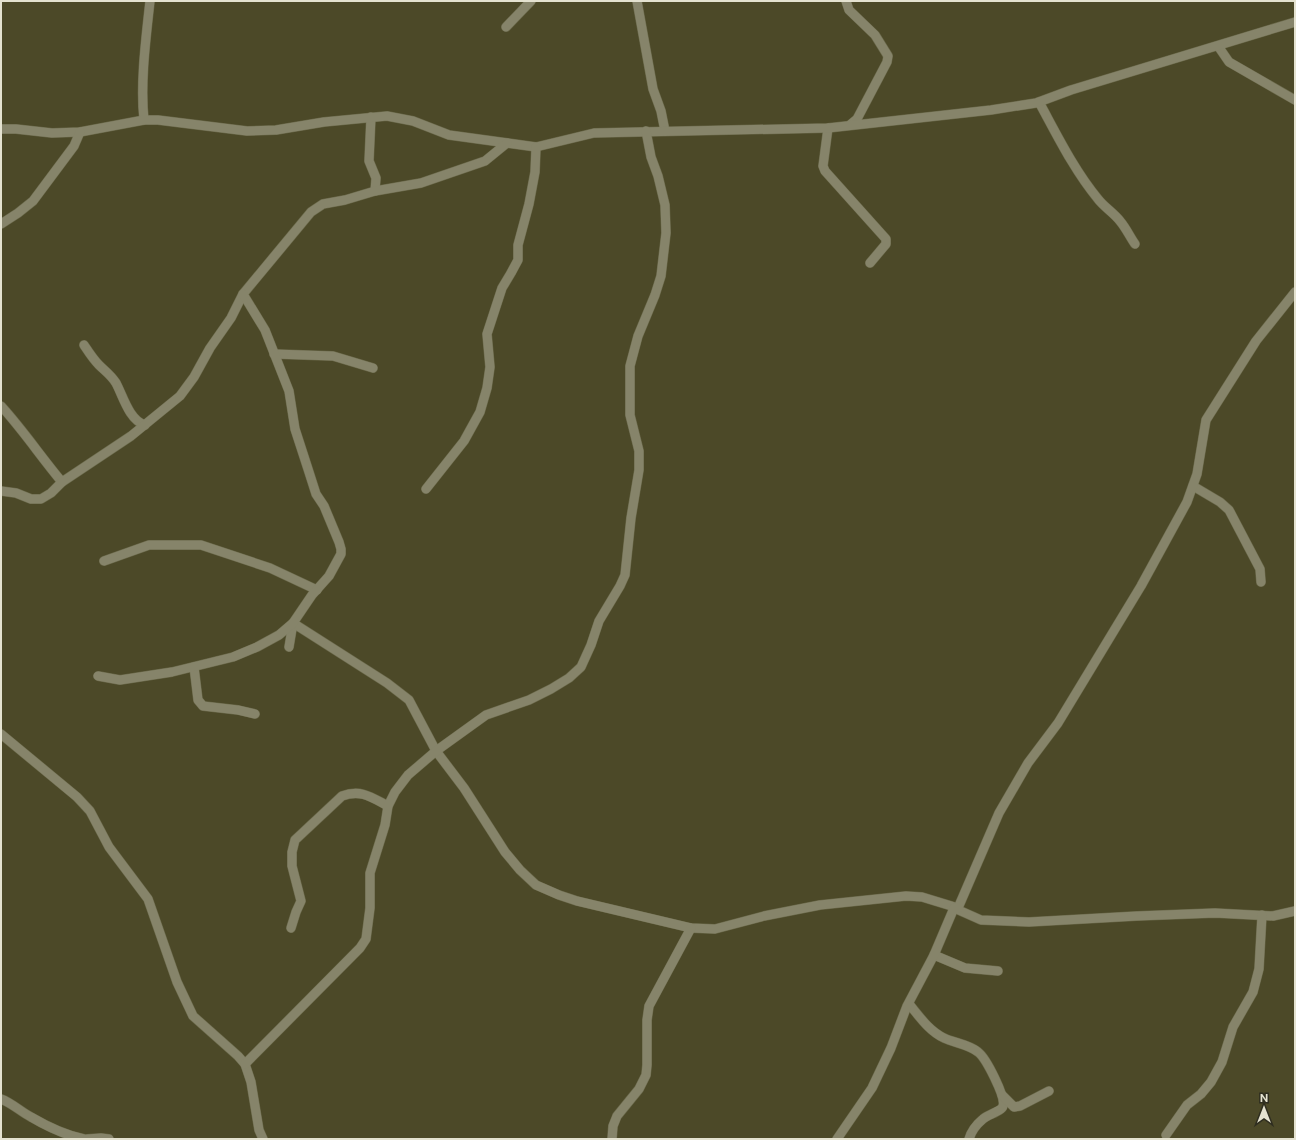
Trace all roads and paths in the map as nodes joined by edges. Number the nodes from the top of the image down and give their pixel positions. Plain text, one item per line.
1 (150, 1) edge
2 (531, 1) edge
3 (637, 1) edge
4 (846, 1) edge
5 (1295, 22) edge
6 (506, 27) dead end
7 (1218, 46) junction
8 (1295, 100) edge
9 (1039, 102) junction
10 (371, 116) junction
11 (144, 120) junction
12 (851, 124) junction
13 (828, 128) junction
14 (1, 129) edge
15 (646, 131) junction
16 (664, 131) junction
17 (80, 132) junction
18 (507, 143) junction
19 (536, 147) junction
20 (375, 191) junction
21 (1, 224) edge
22 (1135, 244) dead end
23 (870, 263) dead end
24 (1295, 292) edge
25 (243, 294) junction
26 (84, 344) dead end
27 (274, 354) junction
28 (373, 368) dead end
29 (1, 406) edge
30 (145, 425) junction
31 (62, 482) junction
32 (1193, 486) junction
33 (426, 489) dead end
34 (1, 491) edge
35 (104, 561) dead end
36 (1261, 582) dead end
37 (317, 590) junction
38 (293, 623) junction
39 (289, 647) dead end
40 (194, 667) junction
41 (98, 676) dead end
42 (255, 714) dead end
43 (1, 734) edge
44 (436, 751) junction
45 (388, 806) junction
46 (956, 908) junction
47 (1295, 911) edge
48 (1262, 915) junction
49 (291, 928) dead end
50 (690, 928) junction
51 (934, 955) junction
52 (998, 971) dead end
53 (909, 1004) junction
54 (244, 1064) junction
55 (1050, 1091) dead end
56 (1002, 1095) junction
57 (1, 1100) edge
58 (1166, 1135) dead end
59 (86, 1139) edge
60 (109, 1139) edge
61 (263, 1139) edge
62 (612, 1139) edge
63 (837, 1139) edge
64 (969, 1139) edge

1 - 11 street
2 - 6 street
3 - 16 street
4 - 12 street
5 - 7 street
7 - 8 street
7 - 9 street
9 - 12 street
9 - 22 street
10 - 11 street
10 - 18 street
10 - 20 street
11 - 17 street
12 - 13 street
13 - 16 street
13 - 23 street
14 - 17 street
15 - 16 street
15 - 19 street
15 - 44 street
17 - 21 street
18 - 19 street
18 - 20 street
19 - 33 street
20 - 25 street
24 - 32 street
25 - 27 street
25 - 30 street
26 - 30 street
27 - 28 street
27 - 37 street
29 - 31 street
30 - 31 street
31 - 34 street
32 - 36 street
32 - 46 street
35 - 37 street
37 - 38 street
38 - 39 street
38 - 40 street
38 - 44 street
40 - 41 street
40 - 42 street
43 - 54 street
44 - 45 street
44 - 50 street
45 - 49 street
45 - 54 street
46 - 48 street
46 - 50 street
46 - 51 street
47 - 48 street
48 - 58 street
50 - 62 street
51 - 52 street
51 - 53 street
53 - 56 street
53 - 63 street
54 - 61 street
55 - 56 street
56 - 64 street
57 - 59 street
59 - 60 street

